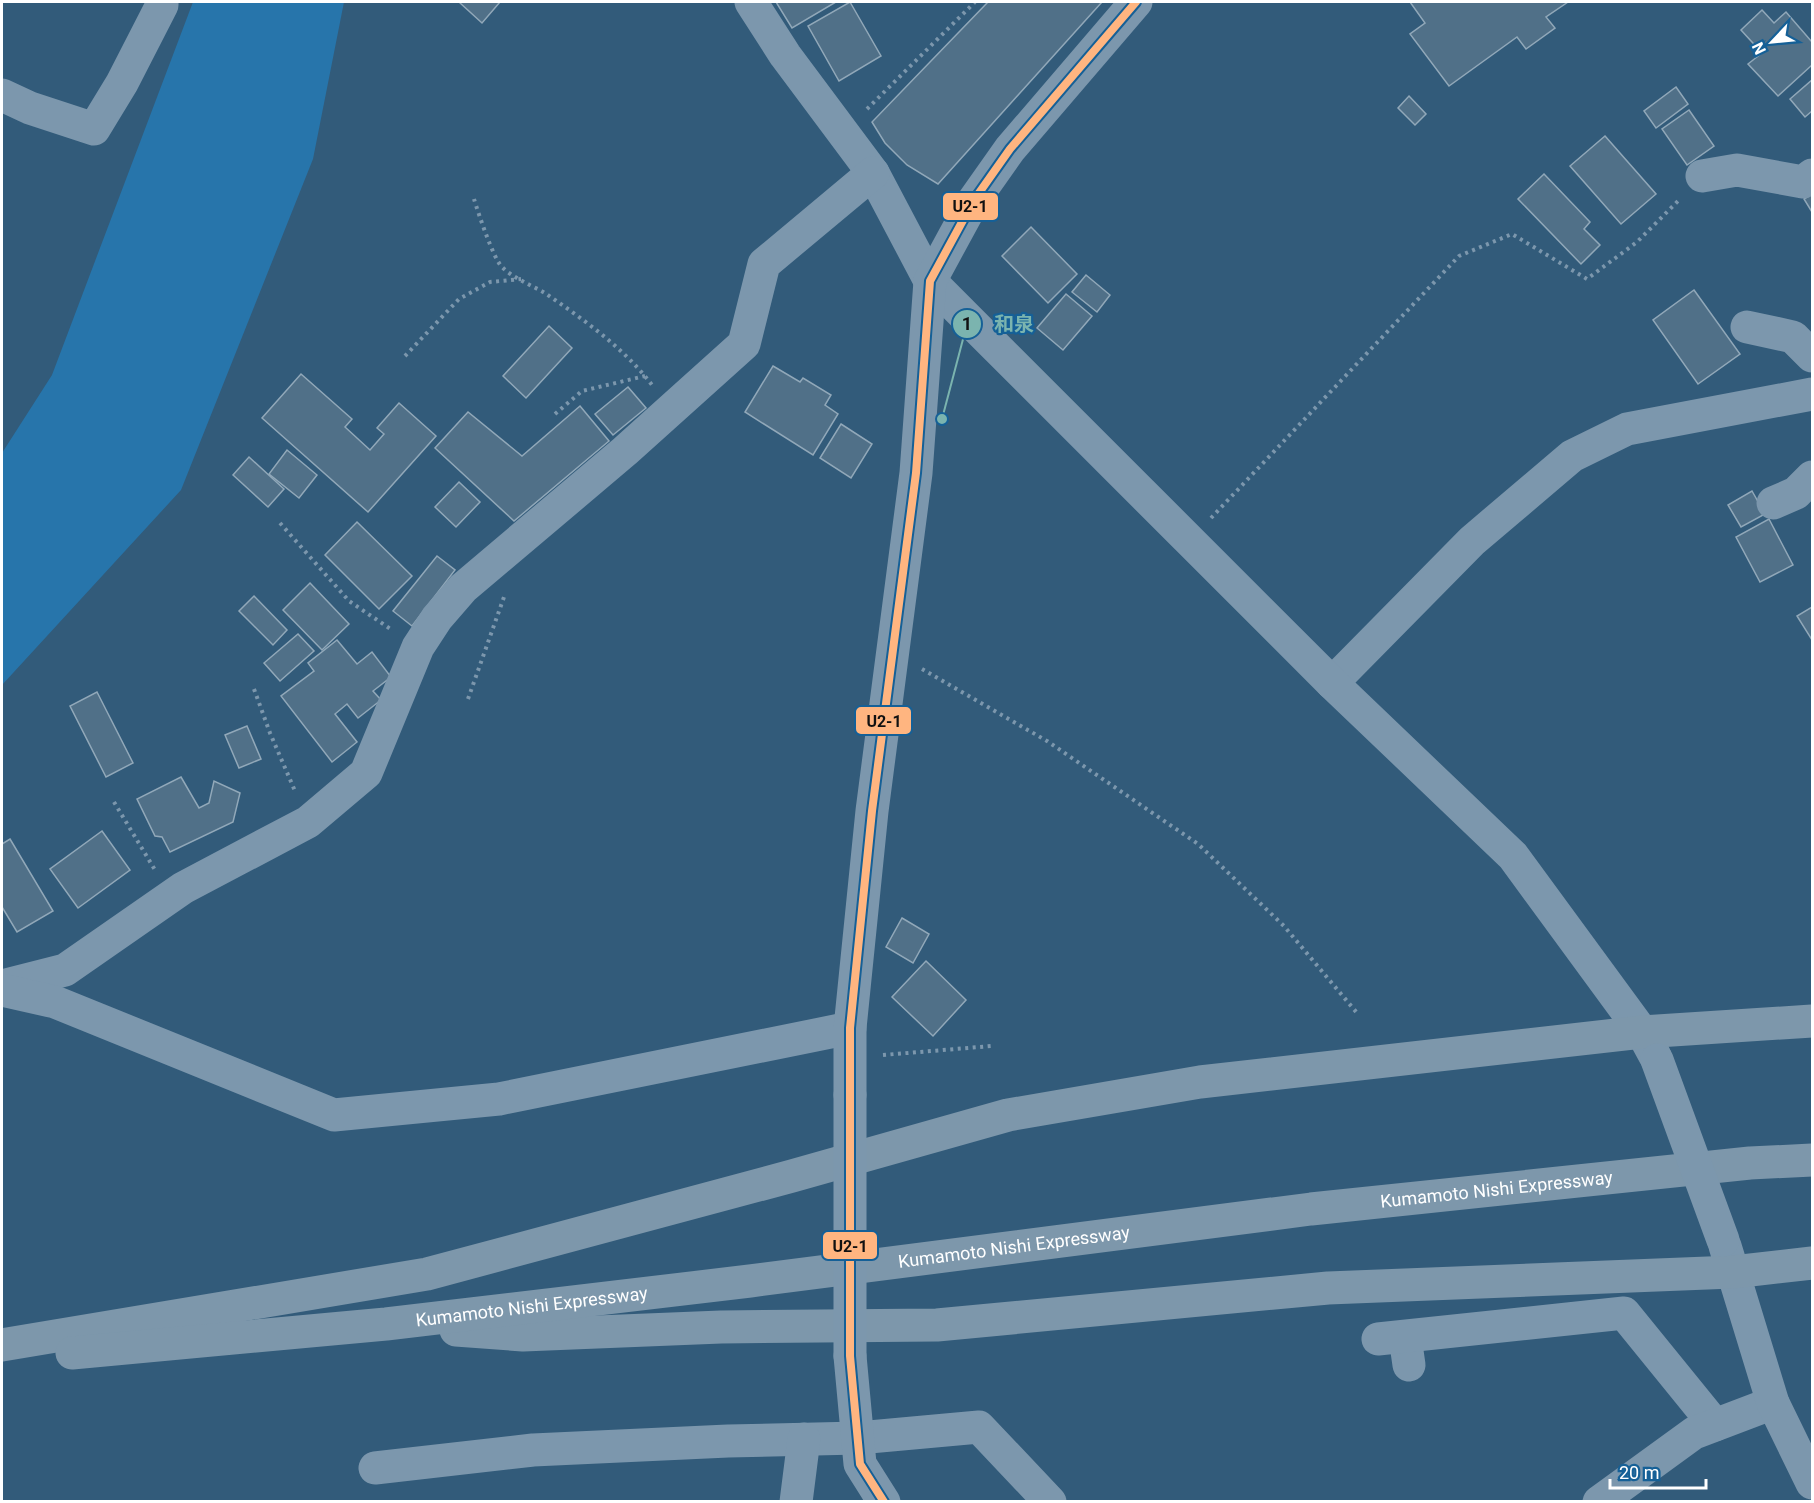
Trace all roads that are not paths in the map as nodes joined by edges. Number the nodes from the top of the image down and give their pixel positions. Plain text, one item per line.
1 (162, 2) edge
2 (751, 2) edge
3 (1136, 2) edge
4 (2, 95) edge
5 (873, 173) junction
6 (1812, 175) edge
7 (1702, 176) road end
8 (930, 281) junction
9 (1747, 327) dead end
10 (1812, 356) edge
11 (1812, 394) edge
12 (1811, 483) edge
13 (1773, 503) dead end
14 (1332, 683) junction
15 (2, 988) edge
16 (1812, 1021) edge
17 (849, 1043) junction
18 (1650, 1046) junction
19 (1812, 1160) edge
20 (1812, 1263) edge
21 (1733, 1272) junction
22 (386, 1324) junction
23 (2, 1345) edge
24 (1397, 1347) dead end
25 (2, 1360) edge
26 (1773, 1403) junction
27 (1715, 1425) junction
28 (858, 1438) junction
29 (804, 1439) junction
30 (375, 1468) dead end
31 (1812, 1483) edge
32 (796, 1502) edge
33 (884, 1502) edge
34 (1050, 1502) edge
35 (1599, 1502) edge

1 - 4 street
2 - 5 street
3 - 8 street
5 - 8 street
5 - 15 street
6 - 7 street
8 - 14 street
8 - 17 street
9 - 10 street
11 - 14 street
12 - 13 street
14 - 18 street
15 - 17 street
16 - 18 highway
17 - 28 street, bridge
18 - 21 street, bridge
18 - 23 highway
19 - 22 highway, Kumamoto Nishi Expressway
20 - 21 highway
21 - 22 highway
21 - 26 street
22 - 25 highway, Kumamoto Nishi Expressway
24 - 27 street
26 - 27 street
26 - 31 street
27 - 35 street
28 - 29 street
28 - 33 street
28 - 34 street
29 - 30 street
29 - 32 street

